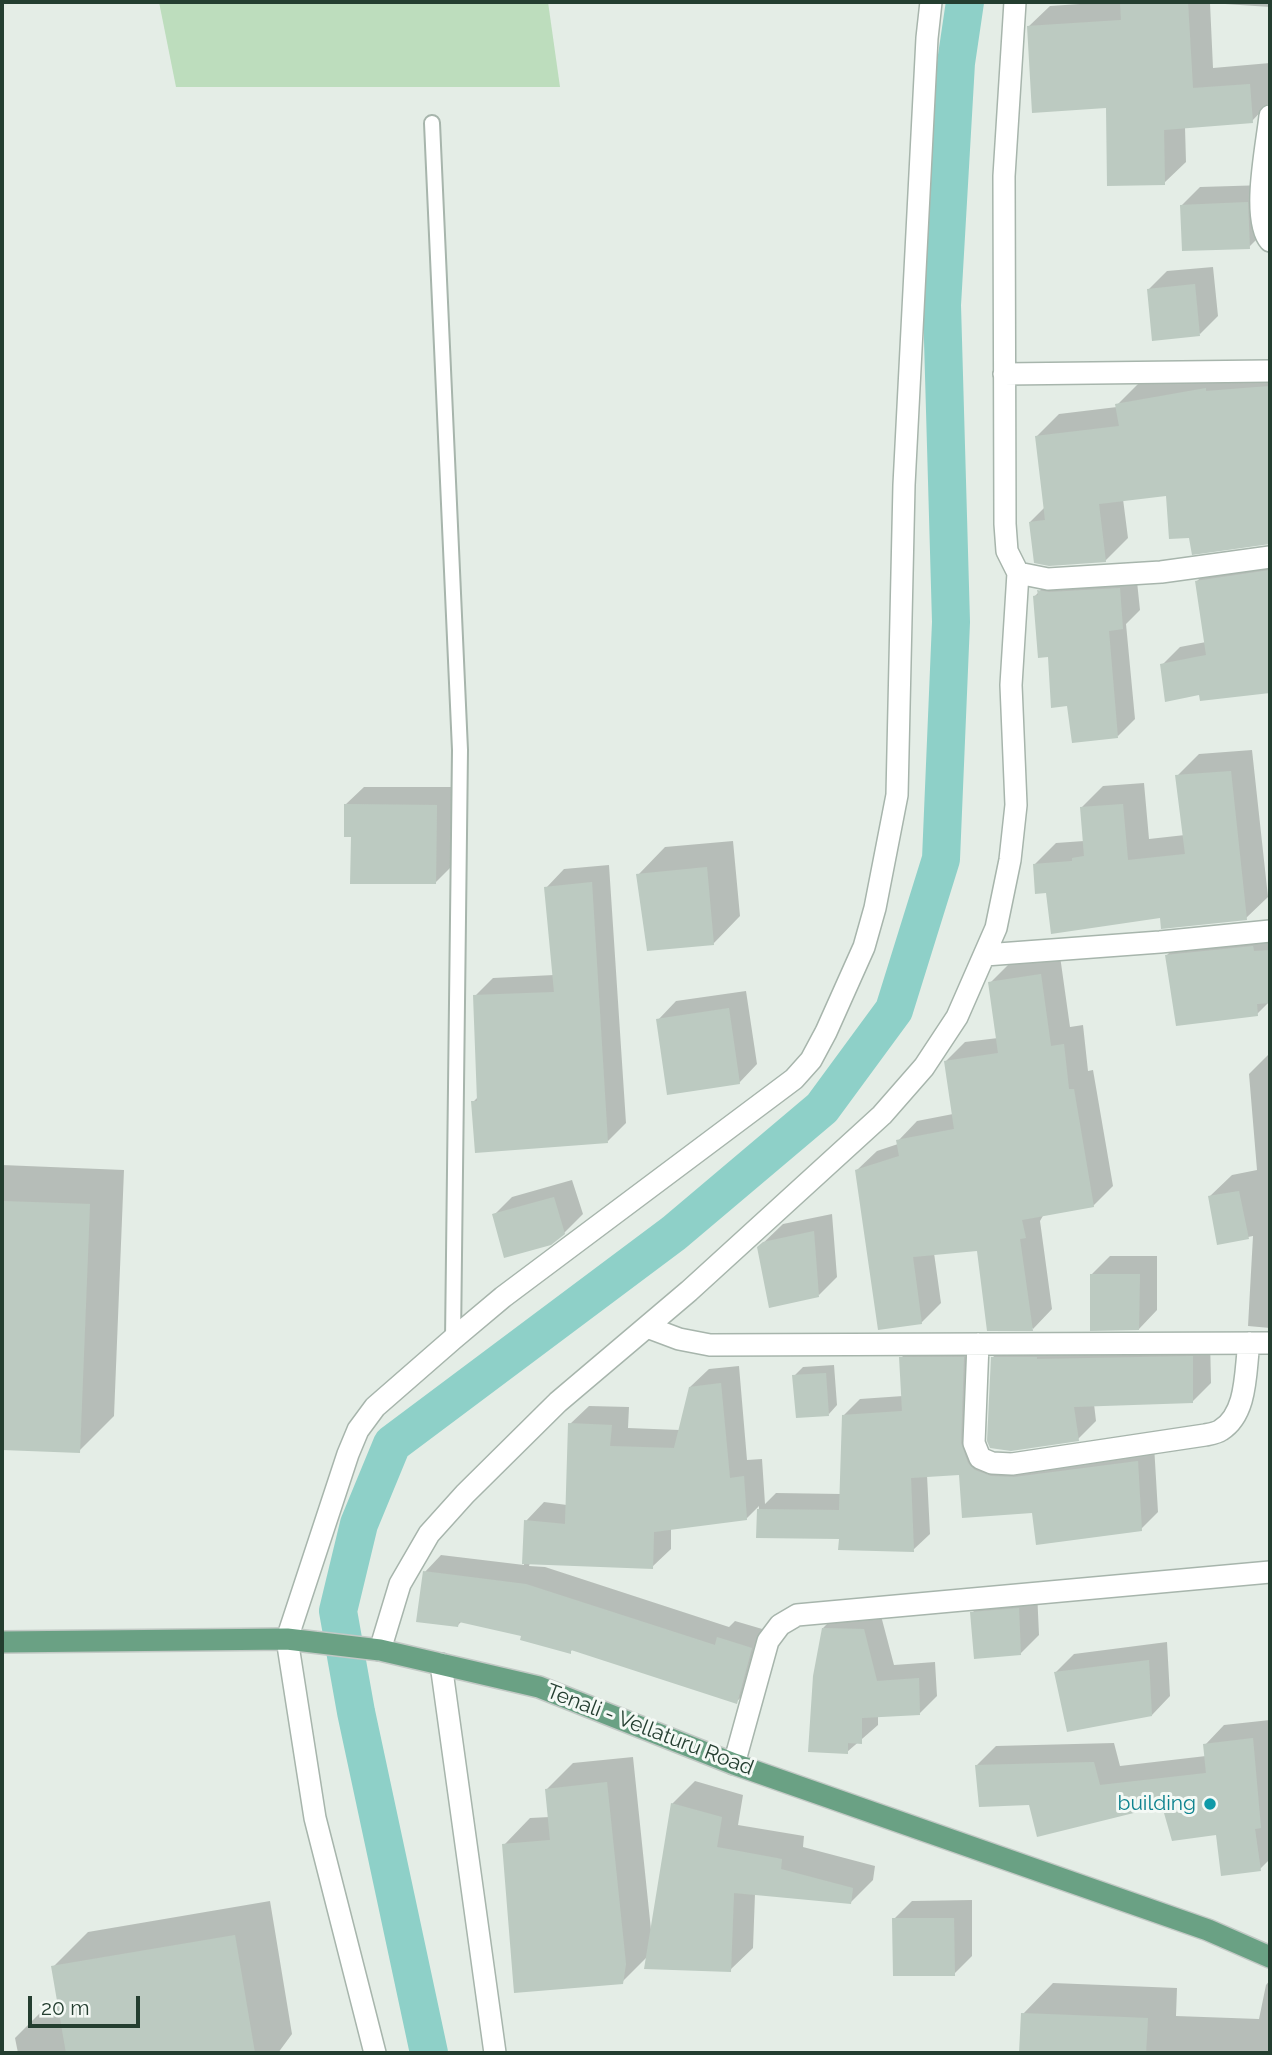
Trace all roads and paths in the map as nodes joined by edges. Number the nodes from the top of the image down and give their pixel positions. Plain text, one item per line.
1 (931, 2) edge
2 (1016, 2) edge
3 (1270, 116) edge
4 (432, 123) dead end
5 (1270, 241) edge
6 (1270, 371) edge
7 (1004, 373) junction
8 (1270, 557) edge
9 (1018, 573) junction
10 (1270, 930) edge
11 (985, 955) junction
12 (647, 1327) junction
13 (453, 1339) junction
14 (1260, 1343) edge
15 (978, 1344) junction
16 (1270, 1573) edge
17 (294, 1640) junction
18 (2, 1643) edge
19 (372, 1649) junction
20 (441, 1664) junction
21 (734, 1764) junction
22 (1270, 1957) edge
23 (375, 2053) edge
24 (495, 2053) edge

1 - 13 street
2 - 7 street
3 - 5 street
4 - 13 lane
6 - 7 street
7 - 9 street
8 - 9 street
9 - 11 street
10 - 11 street
11 - 12 street
12 - 15 street
12 - 19 street
13 - 17 street
14 - 15 street
14 - 15 street
16 - 21 street
17 - 18 main road, Tenali - Vellaturu Road
17 - 19 main road, Tenali - Vellaturu Road
17 - 23 street
19 - 20 main road, Tenali - Vellaturu Road
20 - 21 main road, Tenali - Vellaturu Road
20 - 24 street
21 - 22 main road, Tenali - Vellaturu Road

